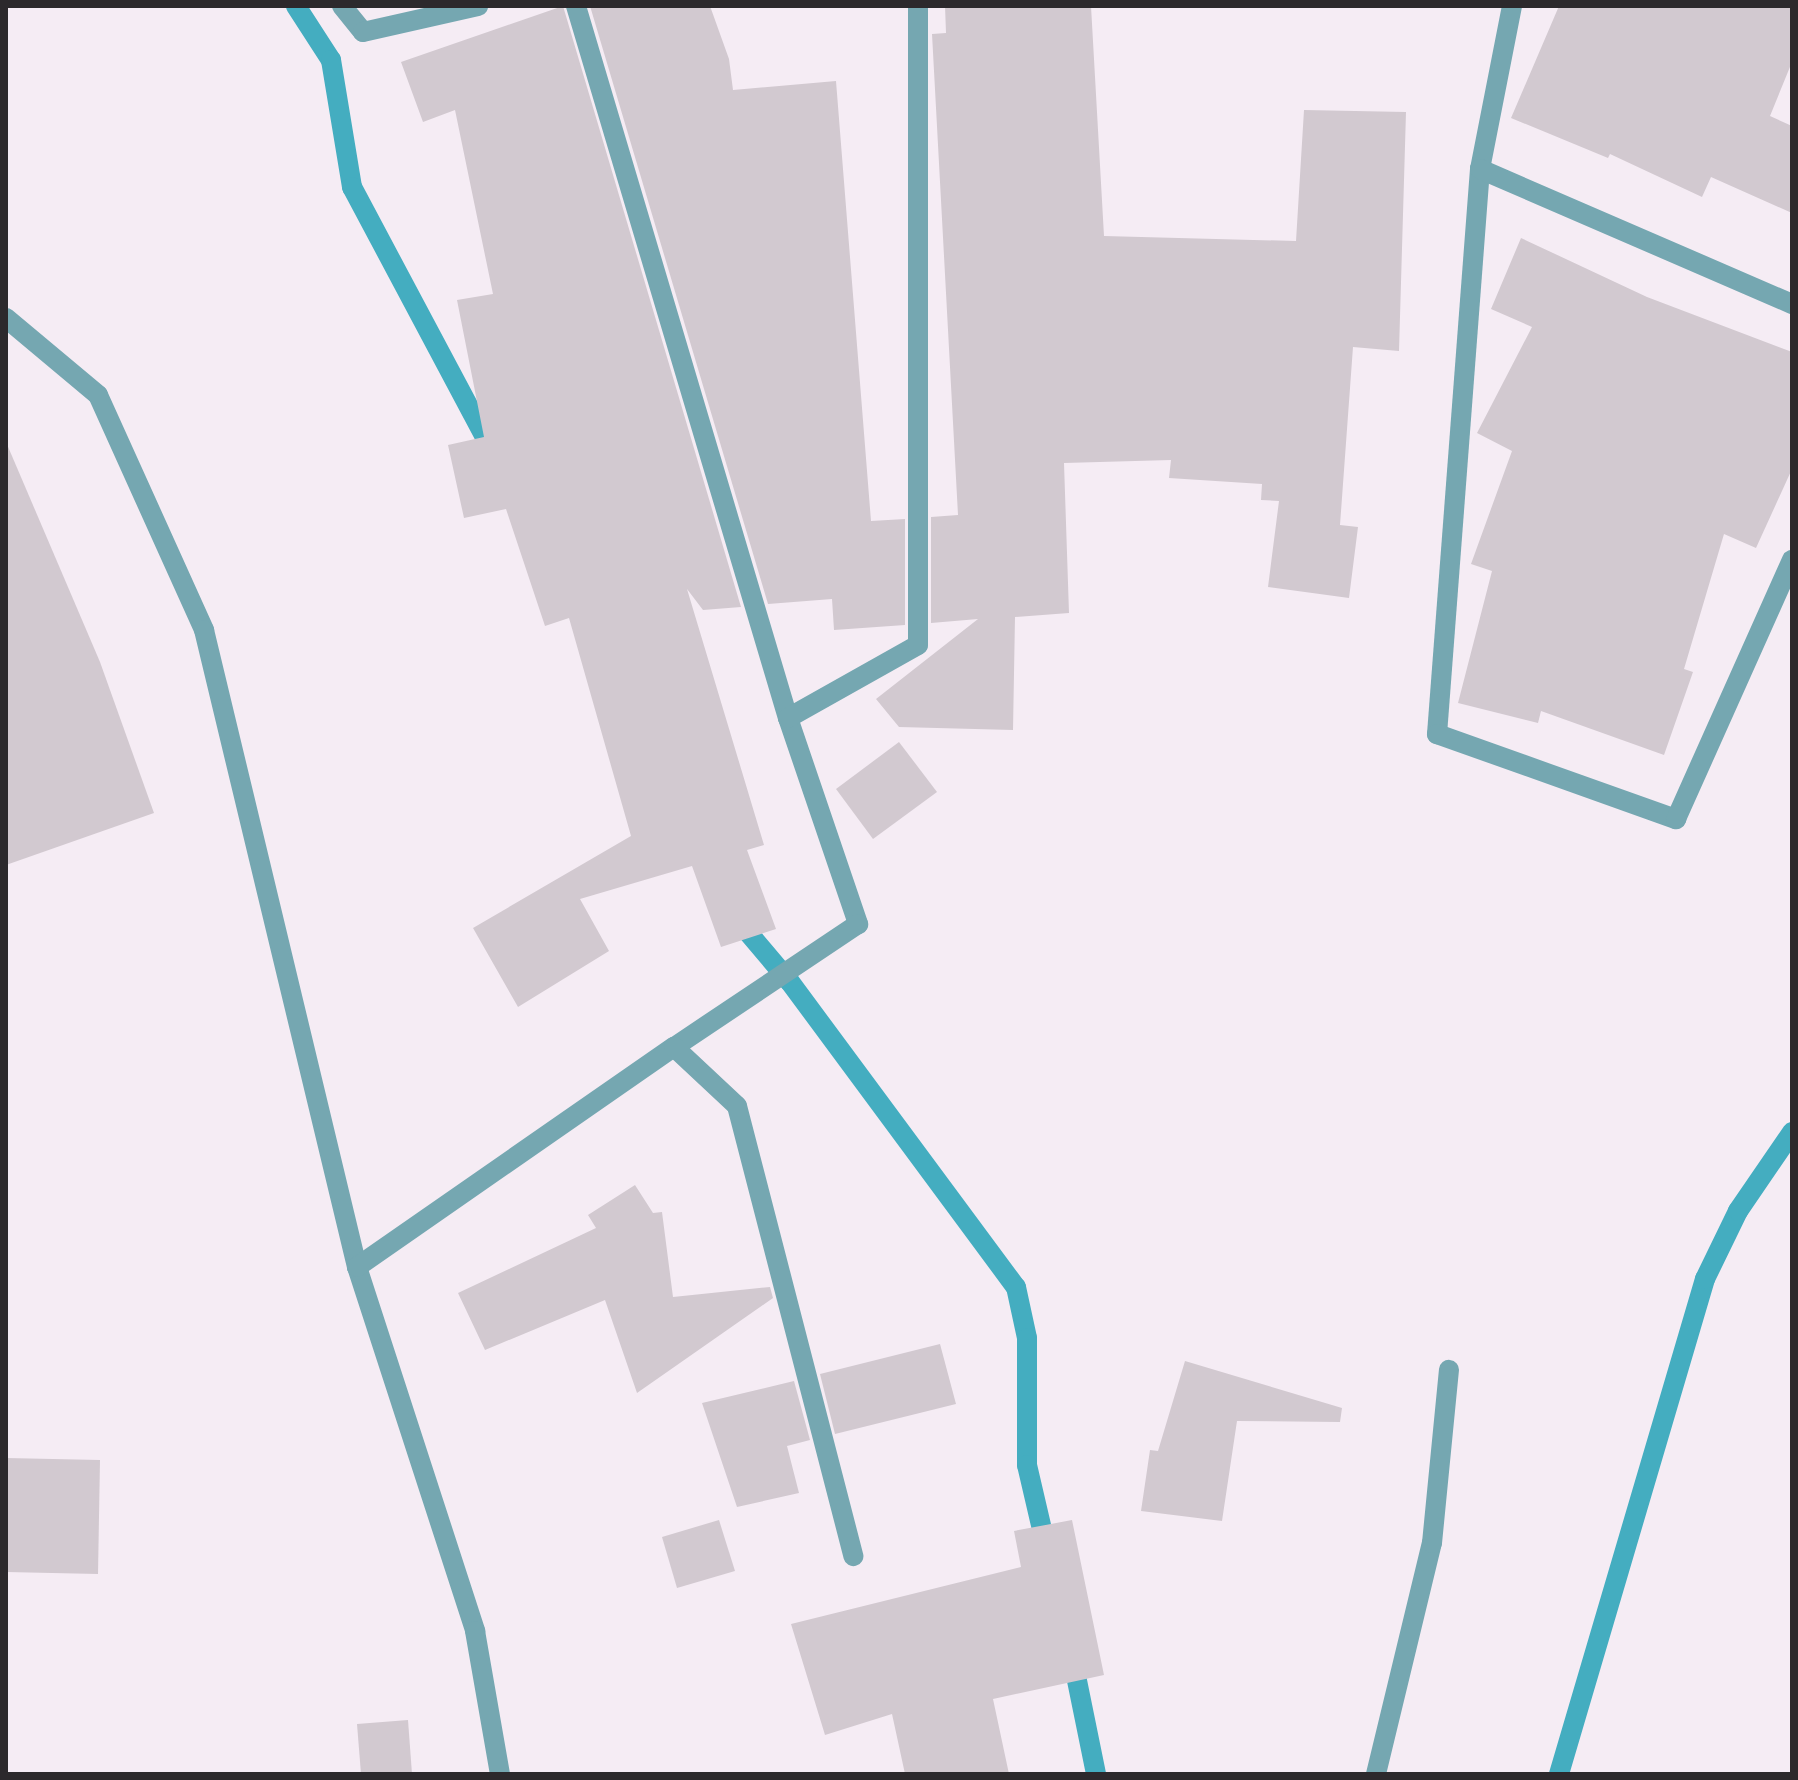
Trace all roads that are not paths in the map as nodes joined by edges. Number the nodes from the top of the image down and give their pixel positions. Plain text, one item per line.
1 (342, 6) edge
2 (478, 6) edge
3 (576, 6) edge
4 (918, 6) edge
5 (1512, 6) edge
6 (1480, 169) junction
7 (1792, 304) edge
8 (6, 318) edge
9 (1792, 560) edge
10 (788, 718) junction
11 (674, 1047) junction
12 (357, 1267) junction
13 (1449, 1370) dead end
14 (853, 1556) dead end
15 (500, 1774) edge
16 (1376, 1774) edge

1 - 2 street
3 - 10 street
4 - 10 street
5 - 6 street
6 - 7 street
6 - 9 street
8 - 12 street
10 - 11 street
11 - 12 street
11 - 14 street
12 - 15 street
13 - 16 street

